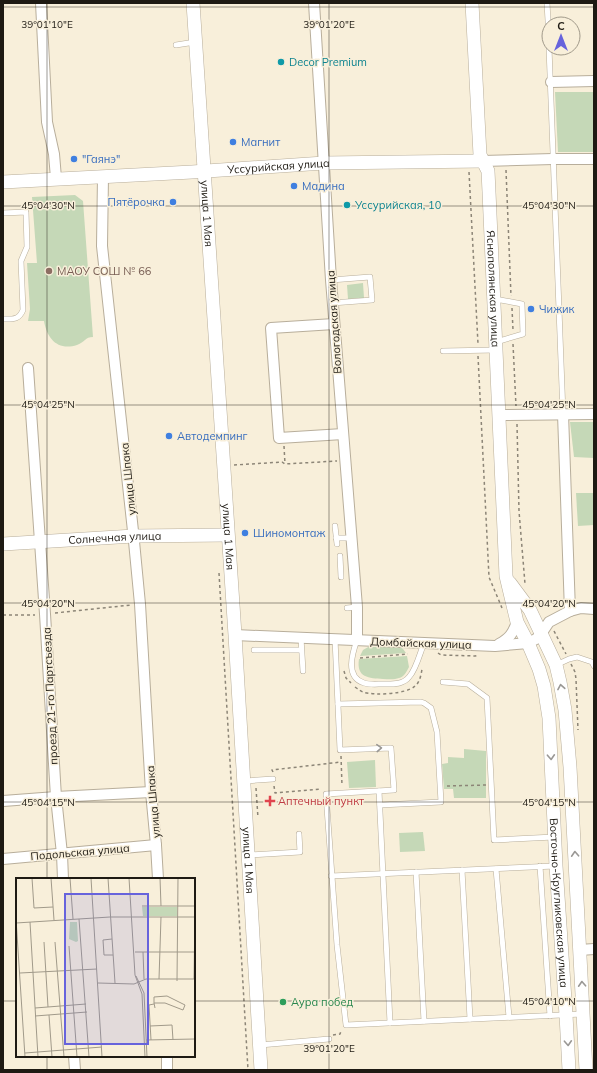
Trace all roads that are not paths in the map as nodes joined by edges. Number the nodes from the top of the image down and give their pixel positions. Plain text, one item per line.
1 (41, 3) edge
2 (193, 3) edge
3 (314, 3) edge
4 (472, 3) edge
5 (548, 3) edge
6 (548, 16) edge
7 (196, 42) junction
8 (176, 45) dead end
9 (549, 56) edge
10 (594, 81) edge
11 (551, 82) junction
12 (553, 159) junction
13 (594, 159) edge
14 (482, 161) junction
15 (324, 163) junction
16 (204, 171) junction
17 (103, 176) junction
18 (56, 178) junction
19 (3, 182) edge
20 (3, 213) edge
21 (331, 280) junction
22 (494, 298) junction
23 (332, 303) junction
24 (3, 319) edge
25 (334, 324) junction
26 (496, 346) junction
27 (443, 351) dead end
28 (28, 368) dead end
29 (563, 414) junction
30 (594, 414) edge
31 (499, 415) junction
32 (343, 434) junction
33 (335, 526) dead end
34 (228, 535) junction
35 (134, 536) junction
36 (351, 538) junction
37 (40, 542) junction
38 (3, 544) edge
39 (340, 556) dead end
40 (341, 564) junction
41 (353, 564) junction
42 (506, 576) junction
43 (341, 577) dead end
44 (594, 608) edge
45 (570, 611) junction
46 (517, 622) junction
47 (541, 634) junction
48 (235, 635) junction
49 (300, 638) junction
50 (335, 639) junction
51 (357, 640) junction
52 (424, 643) junction
53 (528, 643) junction
54 (495, 646) junction
55 (254, 650) dead end
56 (301, 650) junction
57 (556, 665) junction
58 (594, 666) edge
59 (303, 671) dead end
60 (442, 682) dead end
61 (338, 704) junction
62 (566, 725) junction
63 (550, 727) junction
64 (273, 779) road end
65 (244, 781) junction
66 (378, 791) junction
67 (151, 792) junction
68 (56, 797) junction
69 (3, 801) edge
70 (380, 805) junction
71 (299, 834) dead end
72 (555, 837) junction
73 (156, 845) junction
74 (62, 854) junction
75 (248, 855) junction
76 (3, 859) edge
77 (540, 866) junction
78 (556, 866) junction
79 (496, 869) junction
80 (462, 870) junction
81 (416, 872) junction
82 (383, 874) junction
83 (331, 876) junction
84 (63, 878) edge
85 (158, 878) edge
86 (594, 949) edge
87 (580, 950) junction
88 (583, 1014) junction
89 (566, 1015) junction
90 (550, 1016) junction
91 (509, 1017) junction
92 (470, 1019) junction
93 (424, 1021) junction
94 (390, 1023) junction
95 (329, 1039) road end
96 (259, 1045) junction
97 (589, 1050) edge
98 (74, 1057) edge
99 (167, 1057) edge
100 (75, 1070) edge
101 (167, 1070) edge
102 (261, 1070) edge
103 (569, 1070) edge
104 (586, 1070) edge

1 - 18 street
2 - 7 street, улица 1 Мая
3 - 15 street, Вологодская улица
4 - 14 street, Яснополянская улица
5 - 6 lane
7 - 8 lane
7 - 16 street, улица 1 Мая
9 - 11 lane
10 - 11 street
11 - 12 lane
12 - 13 street
12 - 14 street
12 - 29 lane
14 - 15 street, Уссурийская улица
14 - 22 street, Яснополянская улица
15 - 16 street, Уссурийская улица
15 - 21 street, Вологодская улица
16 - 17 street, Уссурийская улица
16 - 34 street, улица 1 Мая
17 - 18 street, Уссурийская улица
17 - 35 street, улица Шпака
18 - 19 street, Уссурийская улица
20 - 24 lane
21 - 23 street, Вологодская улица
21 - 23 lane
22 - 26 street, Яснополянская улица
22 - 26 lane
23 - 25 street, Вологодская улица
25 - 32 street, Вологодская улица
25 - 32 street
26 - 27 lane
26 - 31 street, Яснополянская улица
28 - 37 street, проезд 21-го Партсъезда
29 - 30 street
29 - 31 street
29 - 45 street
31 - 42 street, Яснополянская улица
32 - 36 street, Вологодская улица
33 - 36 lane
34 - 35 street, Солнечная улица
34 - 48 street, улица 1 Мая
35 - 37 street, Солнечная улица
35 - 67 street, улица Шпака
36 - 41 street, Вологодская улица
37 - 38 street, Солнечная улица
37 - 68 street, проезд 21-го Партсъезда
39 - 40 lane
40 - 41 lane
40 - 43 lane
41 - 51 street, Вологодская улица
42 - 46 street, Яснополянская улица
42 - 47 street, Восточно-Кругликовская улица
44 - 45 street, Домбайская улица
45 - 47 street, Домбайская улица
46 - 53 street, Восточно-Кругликовская улица
46 - 54 street
47 - 53 street, Домбайская улица
47 - 57 street, Восточно-Кругликовская улица
48 - 49 street, Домбайская улица
48 - 65 street, улица 1 Мая
49 - 50 street, Домбайская улица
49 - 56 lane
50 - 51 street, Домбайская улица
50 - 61 lane
51 - 52 street, Домбайская улица
51 - 52 lane
52 - 54 street, Домбайская улица
53 - 54 street, Домбайская улица
53 - 63 street, Восточно-Кругликовская улица
55 - 56 lane
56 - 59 lane
57 - 58 lane
62 -> 57 street, Восточно-Кругликовская улица
60 - 72 lane
61 -> 66 lane
61 - 70 lane
62 - 63 street
87 -> 62 street, Восточно-Кругликовская улица
63 -> 72 street, Восточно-Кругликовская улица
64 - 65 lane
65 - 75 street, улица 1 Мая
66 - 70 lane
66 - 83 lane
67 - 68 street
67 - 73 street, улица Шпака
68 - 69 street
68 - 74 street, проезд 21-го Партсъезда
70 - 82 lane
71 - 75 lane
72 - 78 street, Восточно-Кругликовская улица
73 - 74 street, Подольская улица
73 - 85 street, улица Шпака
74 - 76 street, Подольская улица
74 - 84 street, проезд 21-го Партсъезда
75 - 96 street, улица 1 Мая
77 - 78 lane
77 - 79 lane
77 - 90 lane
78 - 89 street, Восточно-Кругликовская улица
79 - 80 lane
79 - 91 lane
80 - 81 lane
80 - 92 lane
81 - 82 lane
81 - 93 lane
82 - 83 lane
82 - 94 lane
83 - 94 lane
86 - 87 street
88 -> 87 street, Восточно-Кругликовская улица
88 - 89 lane
88 - 97 street, Восточно-Кругликовская улица
89 - 90 lane
89 -> 103 street, Восточно-Кругликовская улица
90 - 91 lane
91 - 92 lane
92 - 93 lane
93 - 94 lane
95 - 96 lane
96 - 102 street, улица 1 Мая
97 - 104 street, Восточно-Кругликовская улица
98 - 100 street
99 - 101 street

